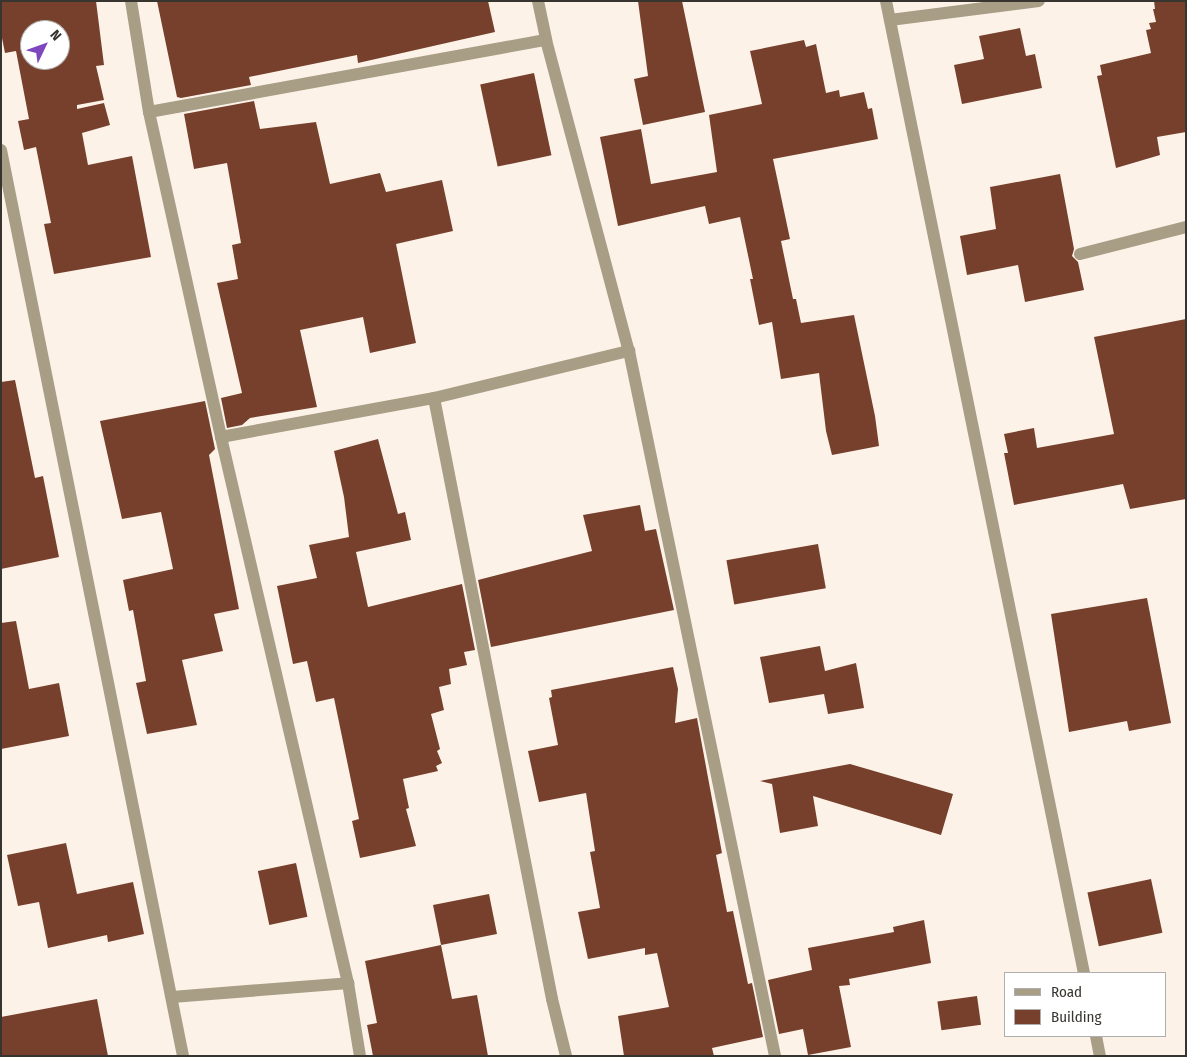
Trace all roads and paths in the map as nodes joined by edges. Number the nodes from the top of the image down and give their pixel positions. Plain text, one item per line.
1 (131, 1) edge
2 (538, 1) edge
3 (886, 1) edge
4 (1040, 1) edge
5 (890, 20) junction
6 (546, 40) junction
7 (149, 112) junction
8 (1, 150) edge
9 (1186, 227) edge
10 (1080, 254) dead end
11 (629, 351) junction
12 (434, 398) junction
13 (221, 437) junction
14 (1084, 972) edge
15 (348, 983) junction
16 (172, 997) junction
17 (1096, 1037) edge
18 (183, 1056) edge
19 (360, 1056) edge
20 (566, 1056) edge
21 (775, 1056) edge
22 (1100, 1056) edge

1 - 7 street
2 - 6 street
3 - 5 street
4 - 5 street
5 - 14 street
6 - 7 street
6 - 11 street
7 - 13 street
8 - 16 street
9 - 10 street
11 - 12 street
11 - 21 street
12 - 13 street
12 - 20 street
13 - 15 street
15 - 16 street
15 - 19 street
16 - 18 street
17 - 22 street

